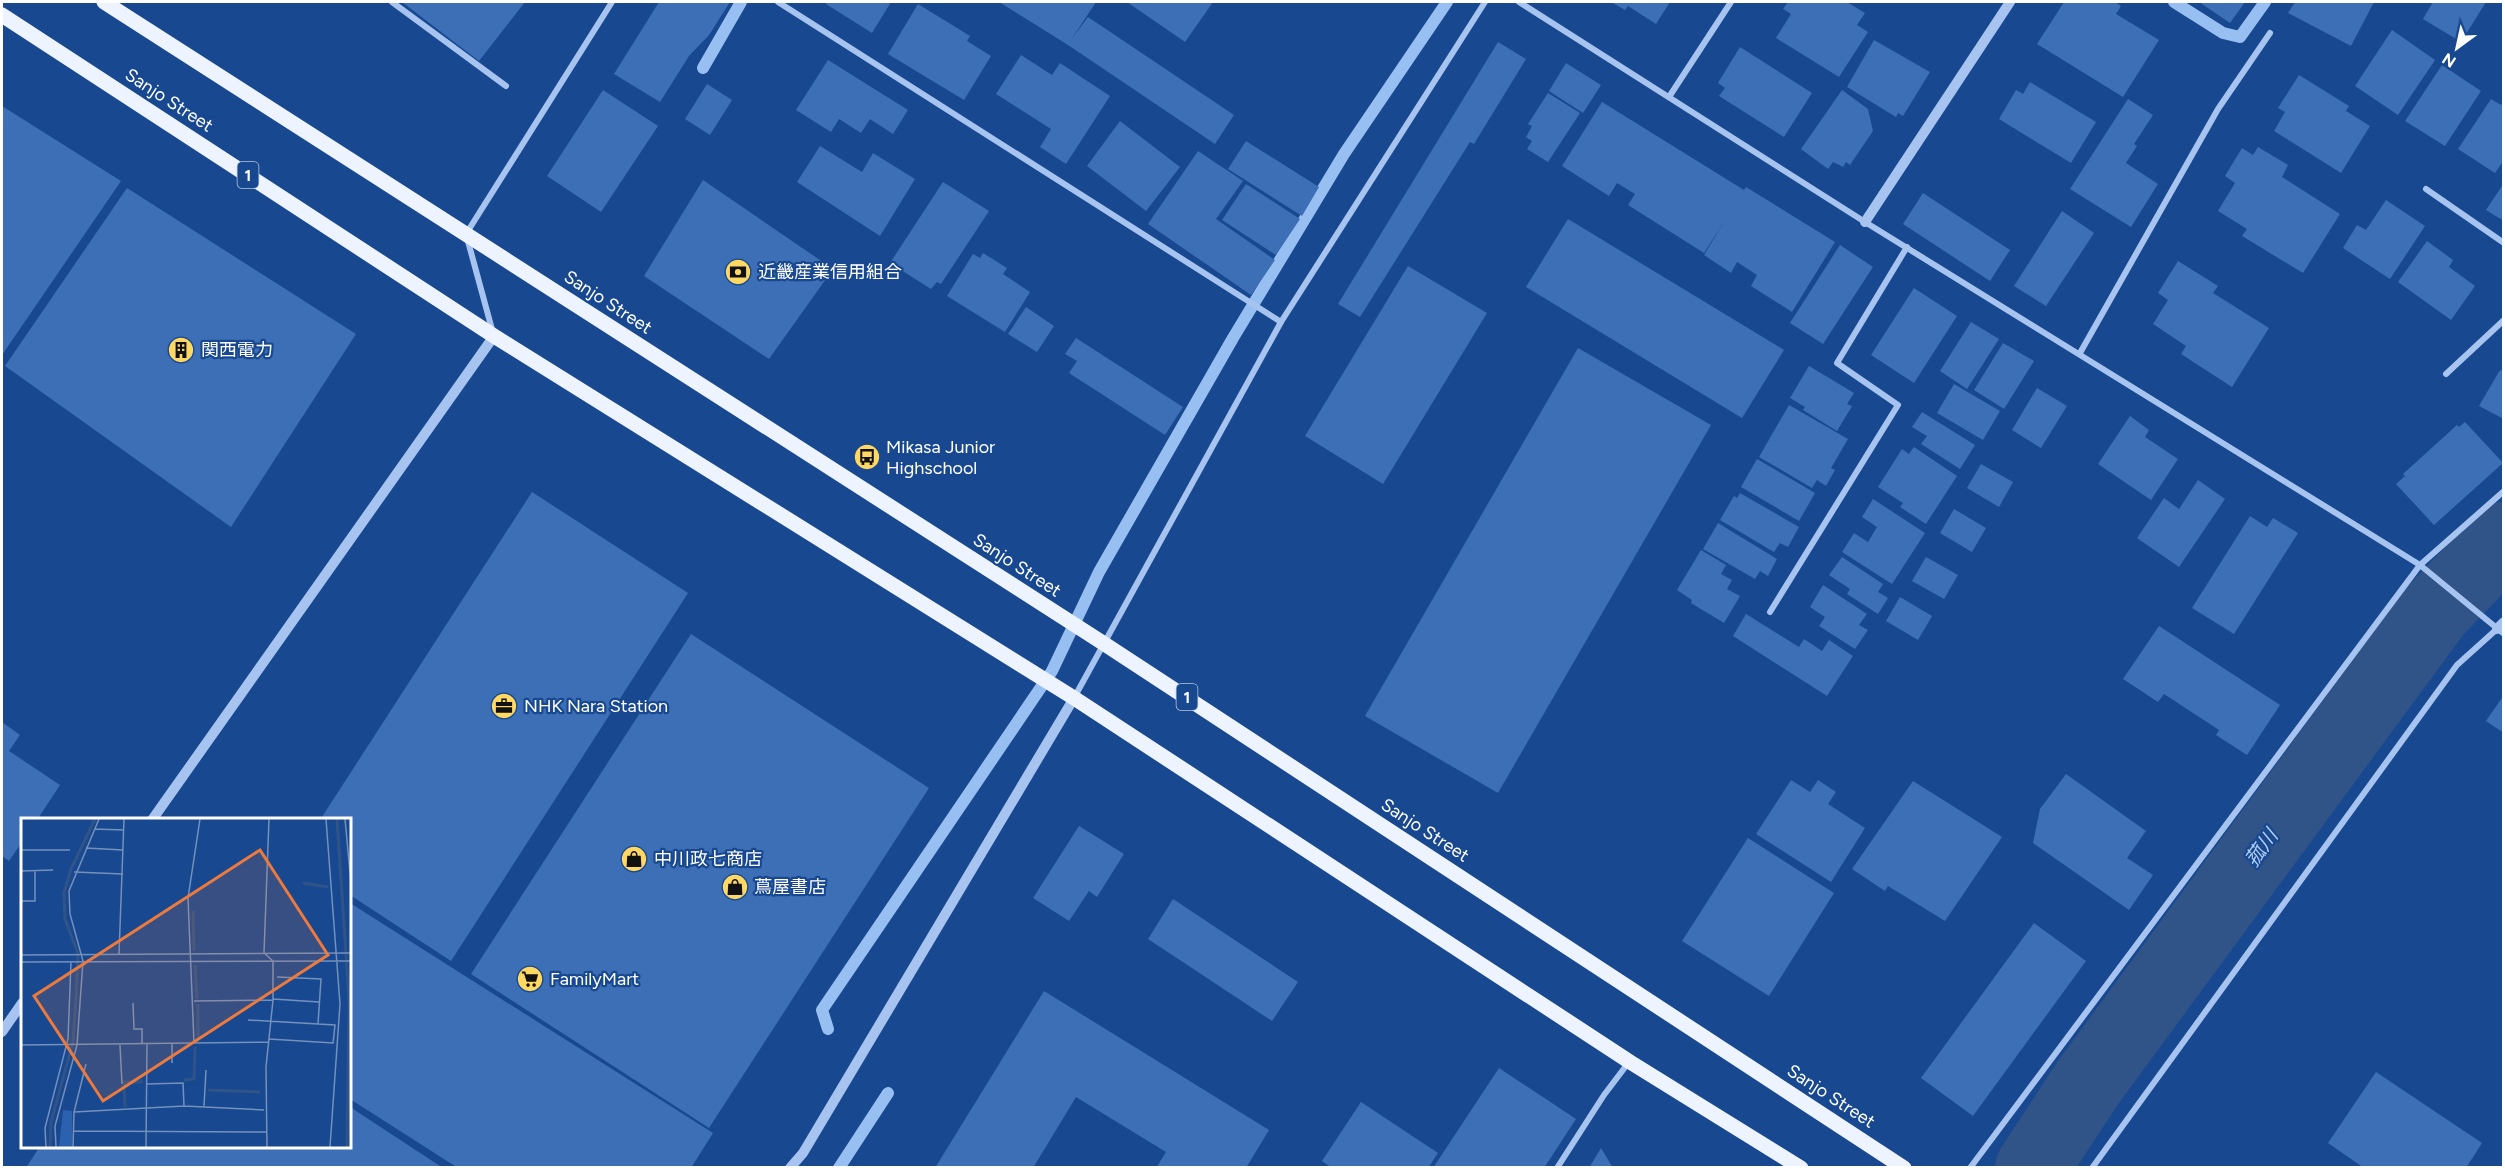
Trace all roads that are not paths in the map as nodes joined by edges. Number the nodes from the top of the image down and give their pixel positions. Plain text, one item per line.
1 (104, 2) edge
2 (392, 2) edge
3 (612, 2) edge
4 (778, 2) edge
5 (1485, 2) edge
6 (1519, 2) edge
7 (1731, 2) edge
8 (2010, 2) edge
9 (2, 15) edge
10 (2270, 33) dead end
11 (506, 86) dead end
12 (1669, 97) junction
13 (2426, 189) dead end
14 (1865, 222) junction
15 (466, 234) junction
16 (2504, 243) edge
17 (1907, 247) junction
18 (2504, 320) edge
19 (1281, 322) junction
20 (494, 336) junction
21 (2080, 353) junction
22 (2445, 374) dead end
23 (2504, 491) edge
24 (2421, 566) junction
25 (1770, 612) dead end
26 (2500, 628) edge
27 (1103, 643) junction
28 (1074, 698) junction
29 (153, 818) edge
30 (21, 1004) edge
31 (2, 1032) edge
32 (1630, 1062) junction
33 (790, 1167) edge
34 (1557, 1167) edge
35 (1801, 1167) edge
36 (1904, 1167) edge
37 (1970, 1167) edge
38 (2092, 1167) edge

1 - 15 main road, Sanjo Street / 1
2 - 11 street
3 - 15 street
4 - 19 street
5 - 19 street
6 - 12 street
7 - 12 street
8 - 14 street
9 - 20 main road, Sanjo Street / 1
10 - 21 street
12 - 14 street
13 - 16 street
14 - 17 street
15 - 20 street
15 - 27 main road, Sanjo Street / 1
17 - 21 street
17 - 25 street
18 - 22 street
19 - 27 street
20 - 28 main road, Sanjo Street / 1
20 - 29 street
21 - 24 street
23 - 24 street
24 - 26 street
24 - 37 street
26 - 38 street
27 - 28 street
27 - 36 main road, Sanjo Street / 1
28 - 32 main road, Sanjo Street / 1
28 - 33 street
30 - 31 street
32 - 34 street
32 - 35 main road, Sanjo Street / 1

